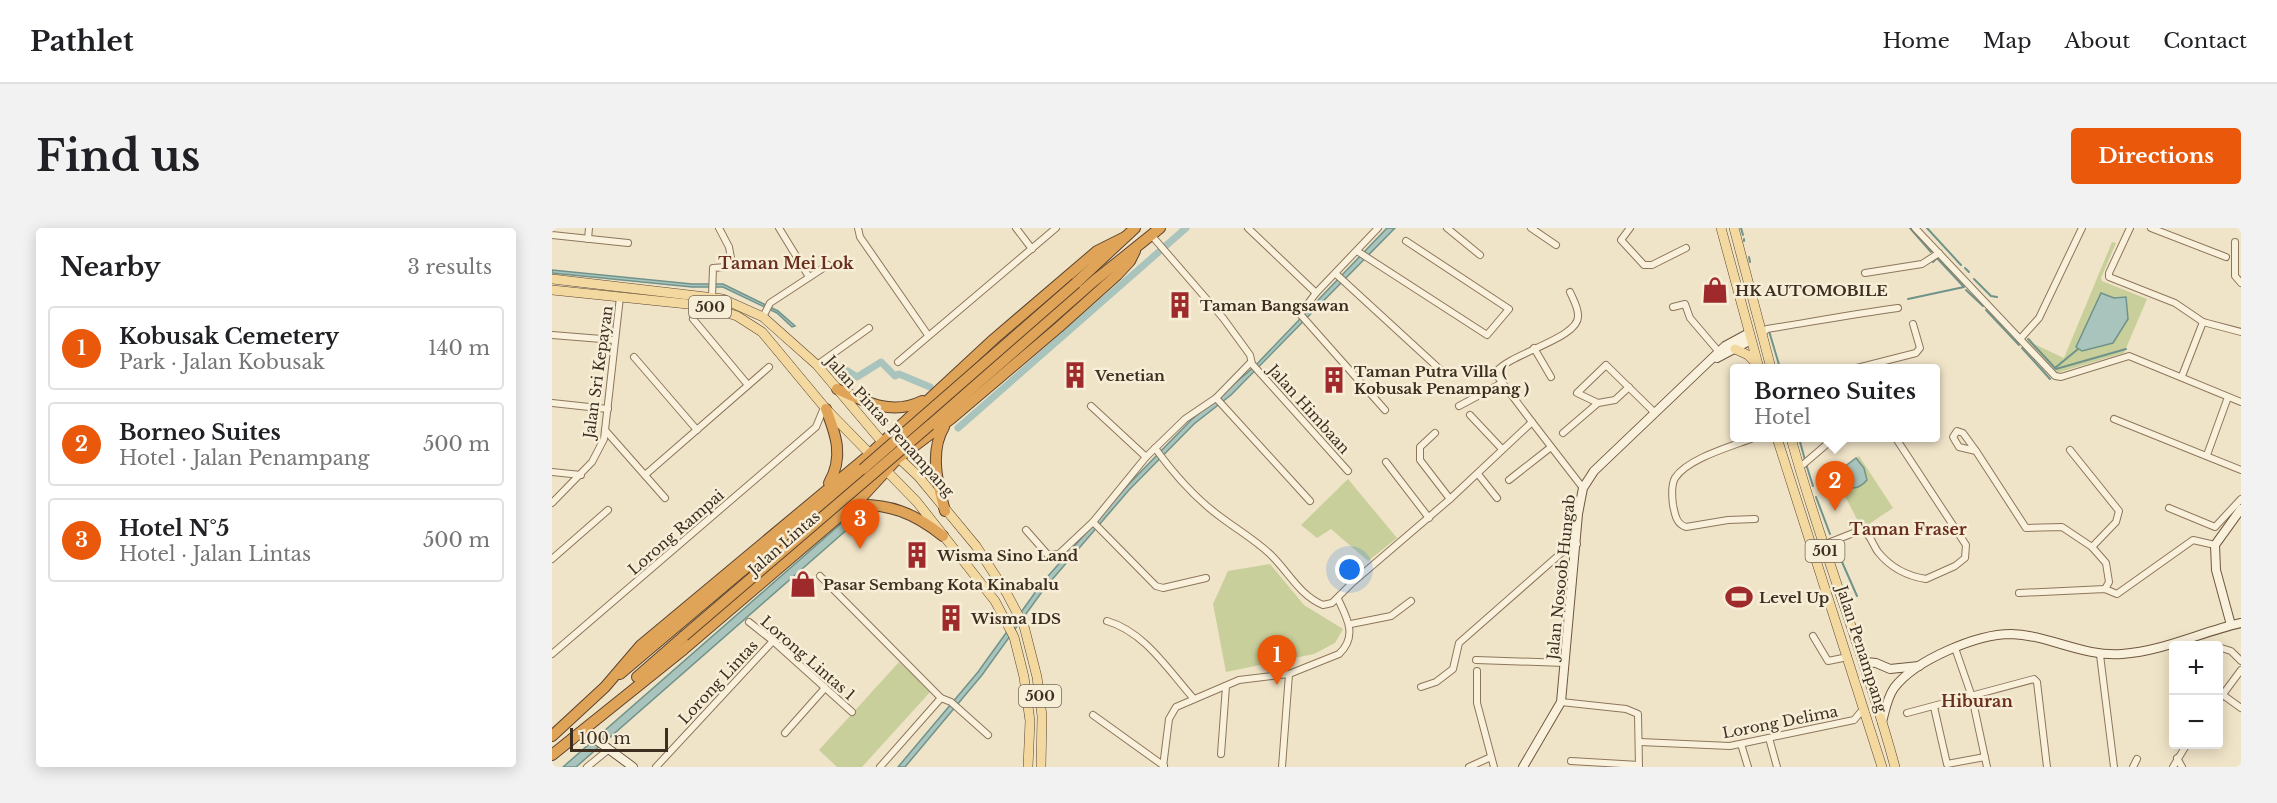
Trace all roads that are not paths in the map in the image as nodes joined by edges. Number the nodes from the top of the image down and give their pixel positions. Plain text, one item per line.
1 (590, 228) edge
2 (719, 228) edge
3 (779, 228) edge
4 (858, 228) edge
5 (1016, 228) edge
6 (1056, 228) edge
7 (1135, 228) edge
8 (1160, 228) edge
9 (1248, 228) edge
10 (1378, 228) edge
11 (1447, 228) edge
12 (1531, 228) edge
13 (1630, 228) edge
14 (1721, 228) edge
15 (1734, 228) edge
16 (1915, 228) edge
17 (2082, 228) edge
18 (2130, 228) edge
19 (2151, 228) edge
20 (552, 235) edge
21 (1125, 237) junction
22 (588, 239) junction
23 (1155, 240) junction
24 (1406, 241) dead end
25 (2235, 242) dead end
26 (628, 243) dead end
27 (1556, 245) dead end
28 (1686, 248) dead end
29 (1032, 249) junction
30 (1135, 251) junction
31 (1359, 252) junction
32 (1939, 253) junction
33 (1480, 255) dead end
34 (2226, 257) dead end
35 (828, 265) dead end
36 (1865, 273) dead end
37 (1336, 274) junction
38 (809, 277) junction
39 (552, 279) edge
40 (2241, 284) edge
41 (552, 290) edge
42 (1570, 292) dead end
43 (1316, 293) junction
44 (712, 296) junction
45 (620, 297) junction
46 (1672, 307) dead end
47 (1898, 308) dead end
48 (763, 317) junction
49 (693, 319) dead end
50 (2203, 322) junction
51 (1913, 324) dead end
52 (869, 328) dead end
53 (2241, 332) edge
54 (552, 334) edge
55 (928, 335) junction
56 (1754, 336) junction
57 (2020, 339) junction
58 (614, 340) junction
59 (1534, 348) junction
60 (1735, 349) junction
61 (1719, 352) junction
62 (634, 357) dead end
63 (1712, 361) junction
64 (898, 362) dead end
65 (1252, 363) junction
66 (1756, 364) edge
67 (1758, 364) edge
68 (1771, 364) edge
69 (1874, 364) edge
70 (818, 365) junction
71 (769, 367) dead end
72 (1446, 375) dead end
73 (2182, 376) junction
74 (1551, 377) dead end
75 (1502, 383) junction
76 (748, 385) junction
77 (1629, 387) junction
78 (837, 389) junction
79 (2229, 397) junction
80 (1216, 398) junction
81 (927, 399) junction
82 (2241, 402) edge
83 (552, 403) edge
84 (1598, 403) junction
85 (823, 406) junction
86 (1091, 406) dead end
87 (1459, 406) dead end
88 (608, 409) junction
89 (1385, 410) dead end
90 (1654, 412) junction
91 (1470, 415) dead end
92 (911, 417) junction
93 (952, 418) junction
94 (2114, 419) dead end
95 (1532, 422) junction
96 (816, 427) junction
97 (605, 430) junction
98 (698, 430) junction
99 (1435, 433) dead end
100 (1563, 433) dead end
101 (928, 437) junction
102 (838, 440) junction
103 (1743, 442) edge
104 (1778, 442) edge
105 (1792, 442) edge
106 (1829, 442) edge
107 (1898, 442) edge
108 (1551, 447) junction
109 (1502, 449) junction
110 (2070, 450) dead end
111 (1157, 451) junction
112 (1976, 451) dead end
113 (889, 452) junction
114 (869, 455) junction
115 (2207, 455) junction
116 (1146, 457) junction
117 (1386, 462) dead end
118 (1799, 468) junction
119 (849, 470) junction
120 (2241, 470) edge
121 (885, 471) junction
122 (1348, 471) dead end
123 (552, 472) edge
124 (1478, 474) junction
125 (581, 475) junction
126 (645, 476) junction
127 (1509, 480) dead end
128 (1583, 488) junction
129 (930, 490) junction
130 (862, 497) junction
131 (665, 498) dead end
132 (814, 498) junction
133 (1497, 498) dead end
134 (1450, 499) junction
135 (2241, 499) edge
136 (1310, 501) dead end
137 (917, 502) junction
138 (552, 503) edge
139 (852, 505) junction
140 (2169, 508) dead end
141 (2241, 509) edge
142 (608, 510) dead end
143 (945, 511) junction
144 (1429, 518) junction
145 (1755, 519) dead end
146 (1095, 524) junction
147 (1026, 530) dead end
148 (943, 536) junction
149 (1576, 544) junction
150 (1823, 545) junction
151 (2215, 545) junction
152 (2092, 547) junction
153 (552, 559) edge
154 (820, 576) dead end
155 (1206, 578) dead end
156 (2105, 589) junction
157 (2019, 593) dead end
158 (1338, 599) junction
159 (1411, 601) dead end
160 (1107, 621) dead end
161 (749, 622) dead end
162 (2241, 623) edge
163 (1351, 624) junction
164 (2231, 625) junction
165 (1813, 636) dead end
166 (773, 640) junction
167 (2192, 641) edge
168 (2169, 647) edge
169 (1955, 648) junction
170 (2223, 649) edge
171 (553, 651) edge
172 (2100, 655) junction
173 (1848, 657) junction
174 (1476, 660) dead end
175 (2241, 661) edge
176 (1865, 662) junction
177 (1566, 663) junction
178 (1919, 666) junction
179 (1890, 669) junction
180 (2241, 670) edge
181 (1477, 671) dead end
182 (1853, 673) junction
183 (1289, 674) junction
184 (1896, 685) junction
185 (1226, 686) junction
186 (605, 687) junction
187 (1421, 687) dead end
188 (825, 688) junction
189 (2223, 695) edge
190 (1972, 697) junction
191 (941, 698) junction
192 (1194, 699) junction
193 (2223, 699) edge
194 (1561, 702) junction
195 (1864, 707) junction
196 (1934, 707) junction
197 (2241, 708) edge
198 (852, 712) dead end
199 (1907, 713) dead end
200 (1093, 715) dead end
201 (596, 720) junction
202 (1854, 720) junction
203 (1882, 723) junction
204 (1872, 730) junction
205 (785, 733) dead end
206 (578, 735) junction
207 (988, 735) dead end
208 (552, 736) edge
209 (1769, 738) junction
210 (1640, 742) junction
211 (1741, 744) junction
212 (604, 747) junction
213 (2183, 749) edge
214 (552, 754) edge
215 (1221, 754) dead end
216 (1985, 757) junction
217 (1491, 758) junction
218 (2177, 758) junction
219 (2137, 759) dead end
220 (1571, 761) dead end
221 (1639, 766) edge
222 (588, 767) edge
223 (633, 767) edge
224 (656, 767) edge
225 (880, 767) edge
226 (1028, 767) edge
227 (1041, 767) edge
228 (1164, 767) edge
229 (1282, 767) edge
230 (1469, 767) edge
231 (1494, 767) edge
232 (1523, 767) edge
233 (1748, 767) edge
234 (1777, 767) edge
235 (1882, 767) edge
236 (1895, 767) edge
237 (1986, 767) edge
238 (2046, 767) edge
239 (2114, 767) edge
240 (2133, 767) edge
241 (2173, 767) edge
242 (2182, 767) edge

1 - 22 street
2 - 44 street
3 - 38 street
4 - 55 street
5 - 29 street
6 - 29 street
7 - 21 highway, Jalan Lintas
8 - 23 highway, Jalan Lintas
9 - 43 street
10 - 31 street
11 - 33 street
12 - 27 street
13 - 28 street
14 - 56 main road
15 - 56 main road
16 - 32 street
17 - 57 street
18 - 50 street
19 - 34 street
20 - 22 street
21 - 81 highway, Jalan Lintas
21 - 113 highway, Jalan Lintas, bridge
22 - 26 street
23 - 30 highway, Jalan Lintas
23 - 65 street, Jalan Himbaan
24 - 31 street
25 - 40 street
29 - 55 street
30 - 93 highway, Jalan Lintas
30 - 113 highway, Jalan Lintas, bridge
31 - 37 street
32 - 36 street
32 - 57 street
35 - 38 street
37 - 43 street
37 - 72 street
38 - 48 street
39 - 44 main road, Jalan Pintas Penampang / 500
41 - 45 main road, Jalan Pintas Penampang / 500
42 - 59 street
43 - 89 street
44 - 48 main road, Jalan Pintas Penampang / 500
45 - 58 street, Jalan Sri Kepayan
45 - 85 main road, Jalan Pintas Penampang / 500
46 - 61 street
47 - 56 street
48 - 70 main road, Jalan Pintas Penampang / 500
49 - 76 street
50 - 53 street
50 - 73 street
51 - 69 street
52 - 70 street
54 - 58 street
55 - 64 street
56 - 60 main road, Jalan Nosoob Hungab
56 - 61 main road, Jalan Nosoob Hungab
56 - 67 main road
56 - 68 main road
57 - 73 street
58 - 88 street, Jalan Sri Kepayan
59 - 74 street
59 - 75 street
60 - 63 main road, Jalan Nosoob Hungab
60 - 66 main road
61 - 63 main road, Jalan Nosoob Hungab
62 - 98 street
63 - 90 main road, Jalan Nosoob Hungab
65 - 80 street
65 - 122 street, Jalan Himbaan
70 - 78 main road, Jalan Pintas Penampang / 500
71 - 76 street
73 - 79 street
75 - 87 street
75 - 95 street
76 - 98 street
77 - 84 street
77 - 84 street
77 - 90 street
78 - 81 highway
78 - 113 main road, Jalan Pintas Penampang / 500
79 - 82 street
79 - 115 street
80 - 111 street
80 - 136 street
81 - 92 highway, Jalan Lintas
83 - 88 street
84 - 100 street
85 - 96 street
85 - 102 highway
85 - 114 main road, Jalan Pintas Penampang / 500
86 - 116 street
88 - 97 street, Jalan Sri Kepayan
90 - 128 main road, Jalan Nosoob Hungab
91 - 109 street
92 - 101 highway
92 - 113 highway, Jalan Lintas
93 - 101 highway, Jalan Lintas
93 - 143 highway
94 - 115 street
95 - 108 street
95 - 109 street
96 - 102 street
96 - 171 street, Lorong Rampai
97 - 125 street, Jalan Sri Kepayan
97 - 126 street
98 - 126 street
99 - 134 street
101 - 113 highway, Jalan Lintas
102 - 132 highway
103 - 145 street
104 - 173 main road, Jalan Penampang / 501
105 - 118 main road, Jalan Penampang / 501
106 - 118 street
107 - 150 street
108 - 127 street
108 - 128 street
109 - 124 street
110 - 152 street
111 - 116 street
111 - 158 street
112 - 152 street
113 - 114 highway, Jalan Lintas
113 - 121 highway, Jalan Lintas
113 - 129 main road, Jalan Pintas Penampang / 500
113 - 186 highway, Jalan Lintas, bridge
113 - 214 highway, Jalan Lintas, bridge
114 - 119 highway, Jalan Lintas
114 - 121 main road, Jalan Pintas Penampang / 500
115 - 120 street
116 - 146 street
117 - 144 street
118 - 150 main road, Jalan Penampang / 501
119 - 130 highway
119 - 132 highway, Jalan Lintas
121 - 130 highway, Jalan Lintas
121 - 137 main road, Jalan Pintas Penampang / 500
123 - 125 street
124 - 133 street
124 - 134 street
125 - 138 street, Jalan Sri Kepayan
126 - 131 street
128 - 149 main road, Jalan Nosoob Hungab
129 - 137 main road
129 - 143 main road, Jalan Pintas Penampang / 500
130 - 139 highway, Jalan Lintas
132 - 186 highway, Jalan Lintas
134 - 144 street
135 - 140 street
137 - 148 main road, Jalan Pintas Penampang / 500
139 - 148 highway
139 - 201 highway, Jalan Lintas
141 - 151 main road
142 - 153 street
143 - 227 main road, Jalan Pintas Penampang / 500
144 - 158 street
146 - 147 street
146 - 155 street
148 - 226 main road, Jalan Pintas Penampang / 500
149 - 177 main road, Jalan Nosoob Hungab
149 - 187 street
150 - 176 main road, Jalan Penampang / 501
151 - 156 street
151 - 164 main road
152 - 156 street
154 - 191 street
156 - 157 street
158 - 163 street
159 - 163 street
160 - 192 street
161 - 166 street, Lorong Lintas 1
162 - 164 main road
163 - 183 street
164 - 167 main road
165 - 173 street
166 - 188 street, Lorong Lintas 1
166 - 224 street, Lorong Lintas
168 - 172 main road
169 - 172 main road
169 - 178 main road
169 - 190 street
170 - 175 street
172 - 239 street
173 - 182 main road, Jalan Penampang / 501
174 - 177 street
176 - 179 main road
176 - 182 main road
176 - 203 main road, Jalan Penampang / 501
177 - 194 main road, Jalan Nosoob Hungab
178 - 179 main road
178 - 184 main road
179 - 184 main road
180 - 189 street
181 - 217 street
182 - 195 main road, Jalan Penampang / 501
183 - 185 street
183 - 229 street
184 - 203 main road
185 - 192 street
185 - 215 street
186 - 208 highway, Jalan Lintas
188 - 198 street, Lorong Lintas 1
188 - 205 street
190 - 196 street
190 - 216 street
190 - 238 street
191 - 207 street
191 - 225 street
192 - 228 street
193 - 197 street
194 - 210 street
194 - 232 main road, Jalan Nosoob Hungab
195 - 202 street, Lorong Delima
195 - 204 main road, Jalan Penampang / 501
196 - 199 street
196 - 216 street
200 - 228 street
201 - 206 highway, Jalan Lintas
201 - 212 main road
202 - 204 street, Lorong Delima
202 - 209 street, Lorong Delima
203 - 236 main road, Jalan Penampang / 501
204 - 235 main road, Jalan Penampang / 501
206 - 212 main road
206 - 214 highway, Jalan Lintas
209 - 211 street, Lorong Delima
209 - 234 street
210 - 211 street, Lorong Delima
210 - 221 street
211 - 233 street
212 - 222 street
212 - 223 main road
213 - 218 street
216 - 237 street
217 - 230 street
217 - 231 street
218 - 241 street
218 - 242 street
219 - 240 street
220 - 221 street

